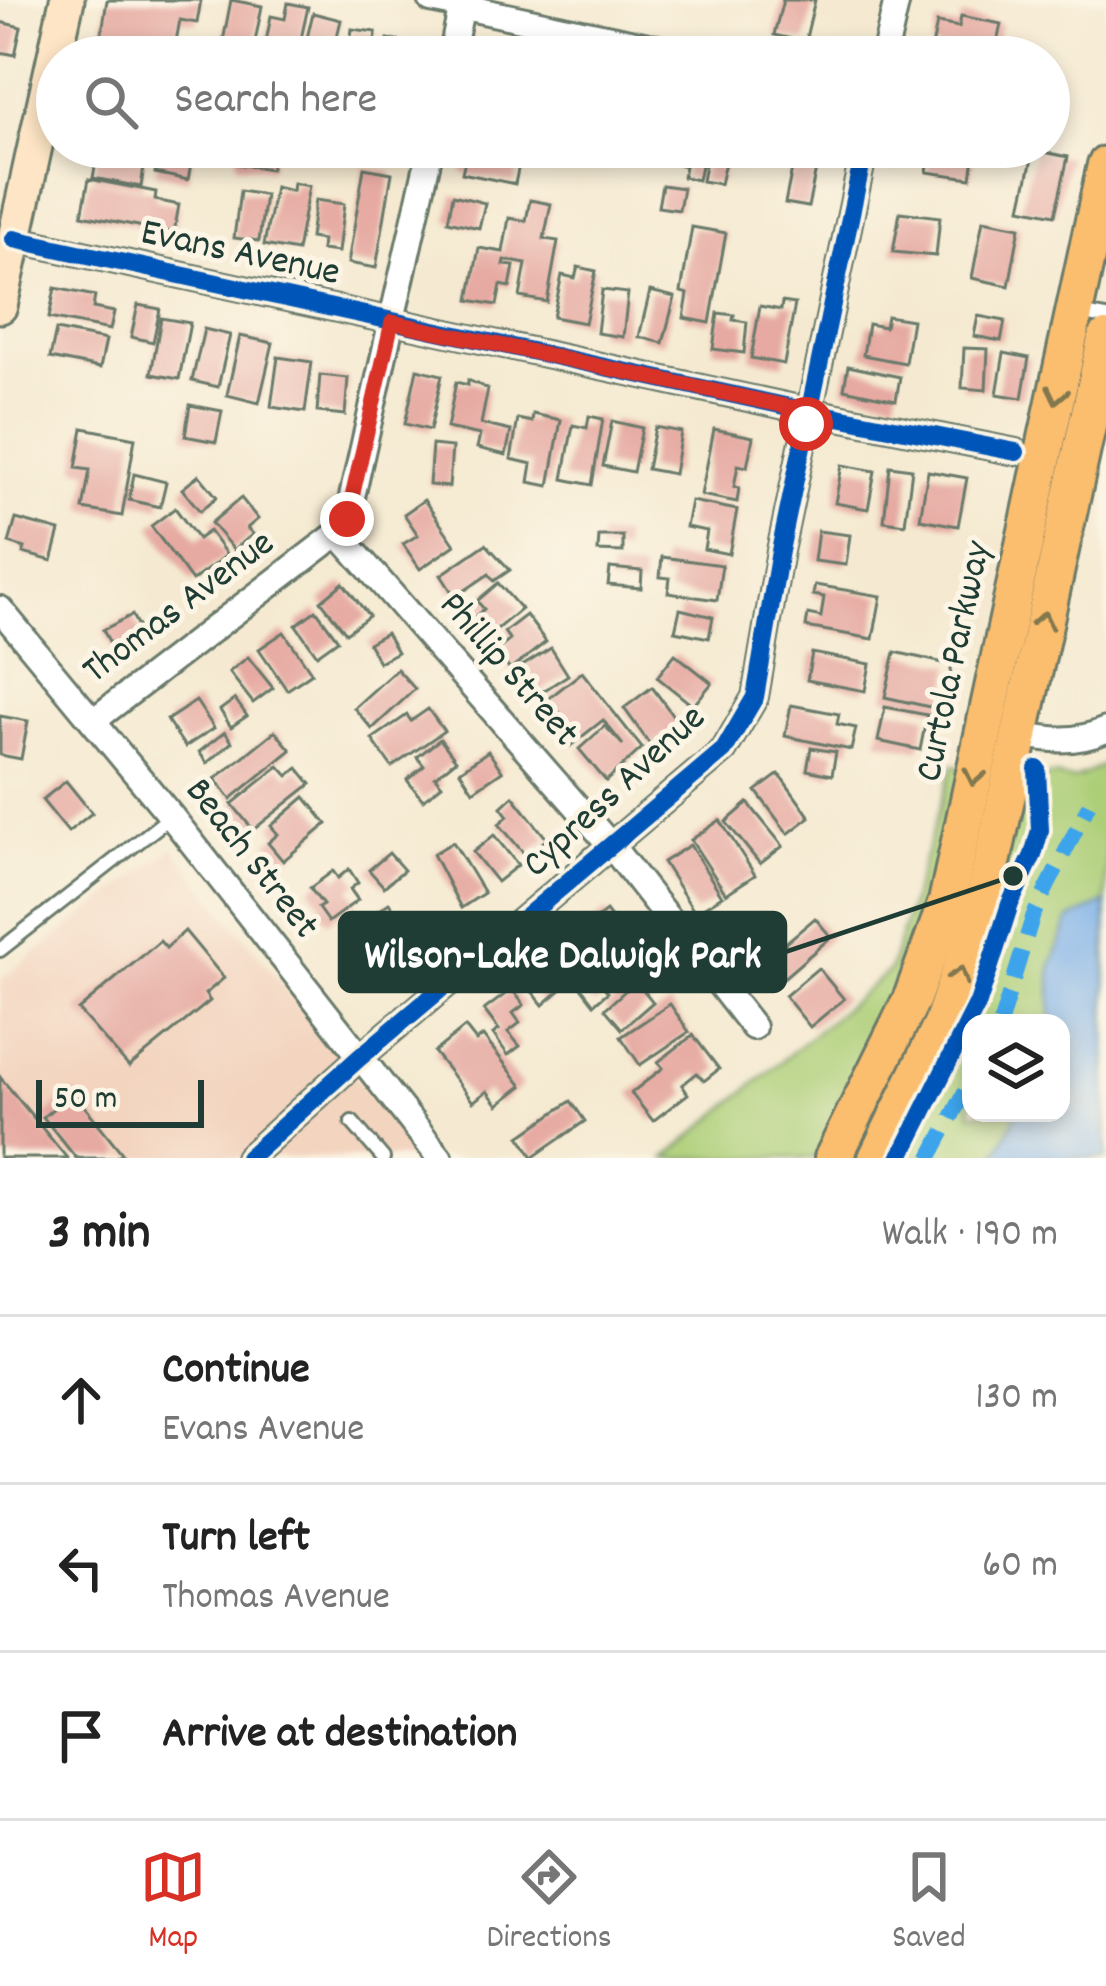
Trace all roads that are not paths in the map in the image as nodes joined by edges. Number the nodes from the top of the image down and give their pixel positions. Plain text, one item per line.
1 (67, 0) edge
2 (431, 0) edge
3 (897, 0) edge
4 (462, 3) edge
5 (59, 36) edge
6 (455, 36) edge
7 (607, 36) edge
8 (889, 36) edge
9 (36, 140) edge
10 (1106, 165) edge
11 (425, 168) edge
12 (860, 168) edge
13 (14, 239) junction
14 (0, 306) edge
15 (1090, 315) edge
16 (392, 322) junction
17 (1106, 339) edge
18 (808, 411) junction
19 (1016, 452) dead end
20 (338, 533) junction
21 (0, 609) edge
22 (999, 663) junction
23 (94, 721) junction
24 (1106, 730) edge
25 (1018, 734) junction
26 (171, 816) junction
27 (613, 848) junction
28 (0, 950) edge
29 (753, 1028) dead end
30 (359, 1058) junction
31 (352, 1122) dead end
32 (248, 1158) edge
33 (383, 1158) edge
34 (440, 1158) edge
35 (833, 1158) edge
36 (877, 1158) edge

1 - 5 main road
2 - 4 street
3 - 8 street
4 - 6 street
4 - 7 street
9 - 13 main road
10 - 15 main road, Curtola Parkway
11 - 16 street
12 - 18 street, Cypress Avenue
13 - 14 main road
13 - 16 street, Evans Avenue
15 -> 22 main road, Curtola Parkway
16 - 18 street, Evans Avenue
16 - 20 street
25 -> 17 main road, Curtola Parkway
18 - 19 street, Evans Avenue
18 - 27 street, Cypress Avenue
20 - 23 street, Thomas Avenue
20 - 27 street, Phillip Street
21 - 23 street, Beach Street
22 - 25 main road
22 -> 35 main road, Curtola Parkway
23 - 26 street, Beach Street
24 - 25 street
36 -> 25 main road, Curtola Parkway
26 - 28 lane
26 - 30 street, Beach Street
27 - 29 street, Phillip Street
27 - 30 street, Cypress Avenue
30 - 32 street, Cypress Avenue
30 - 34 street, Beach Street
31 - 33 lane

